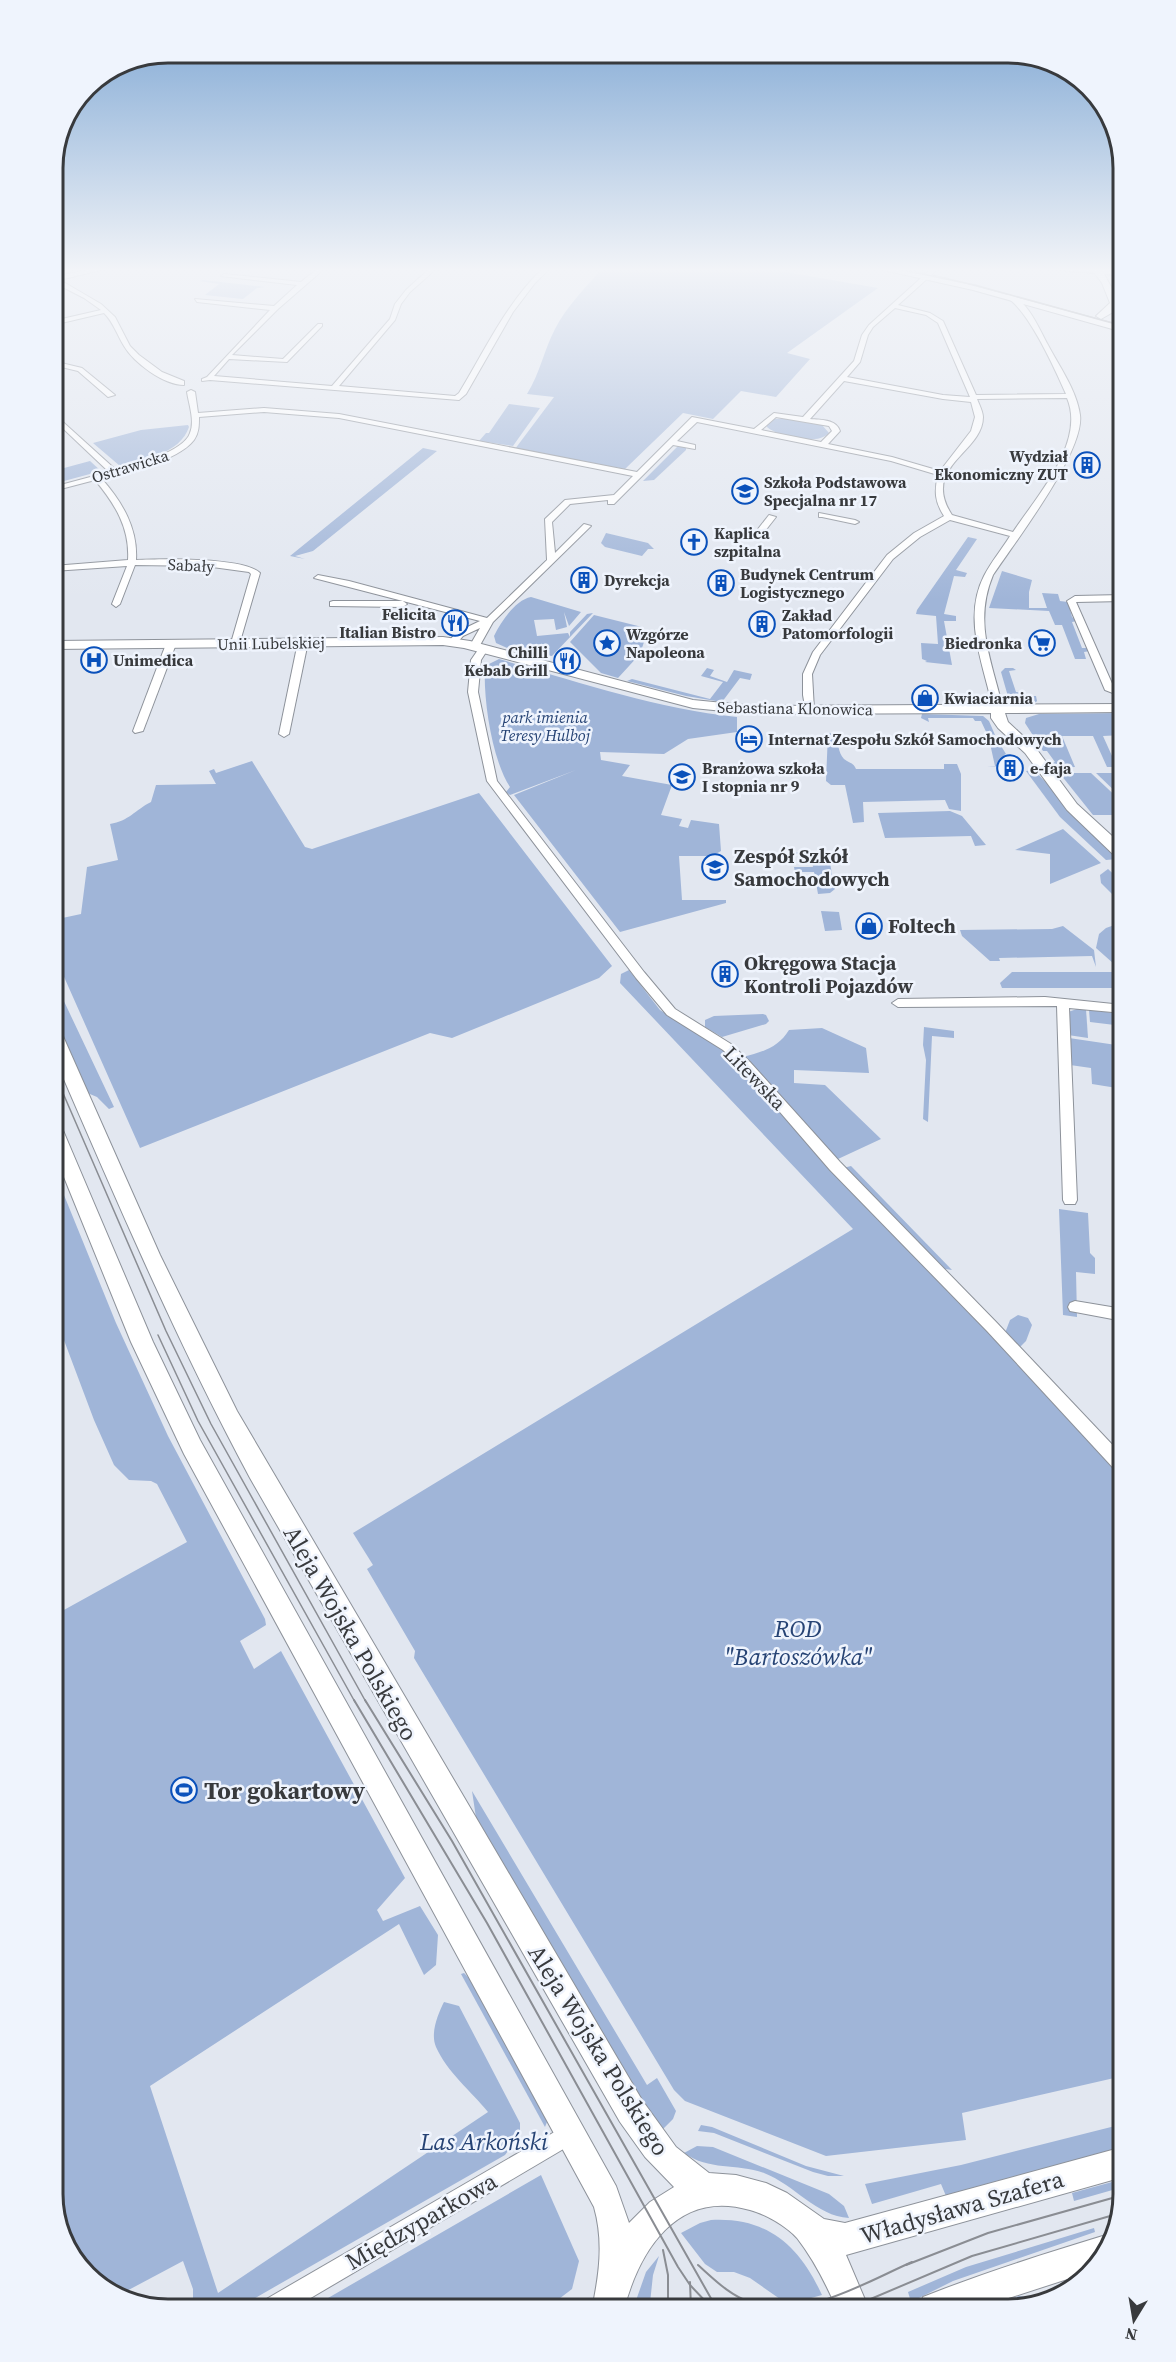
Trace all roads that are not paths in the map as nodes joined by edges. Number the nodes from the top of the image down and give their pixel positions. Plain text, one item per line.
1 (92, 379) edge
2 (170, 379) edge
3 (203, 379) edge
4 (342, 379) edge
5 (471, 379) edge
6 (841, 379) edge
7 (849, 379) edge
8 (965, 379) edge
9 (1062, 379) edge
10 (181, 383) junction
11 (199, 383) junction
12 (334, 388) junction
13 (191, 392) junction
14 (111, 395) dead end
15 (1071, 396) junction
16 (973, 398) junction
17 (194, 415) junction
18 (806, 419) junction
19 (63, 424) edge
20 (756, 431) junction
21 (671, 442) junction
22 (824, 445) junction
23 (692, 447) dead end
24 (114, 472) junction
25 (942, 474) junction
26 (639, 475) junction
27 (96, 477) junction
28 (63, 486) edge
29 (829, 507) dead end
30 (861, 514) dead end
31 (822, 515) dead end
32 (772, 517) dead end
33 (949, 518) junction
34 (855, 522) dead end
35 (587, 526) dead end
36 (762, 529) dead end
37 (1015, 535) junction
38 (551, 561) junction
39 (132, 563) junction
40 (63, 568) edge
41 (318, 578) dead end
42 (1113, 598) edge
43 (415, 602) junction
44 (116, 604) dead end
45 (333, 604) dead end
46 (489, 621) junction
47 (303, 642) junction
48 (453, 642) junction
49 (236, 643) junction
50 (171, 644) junction
51 (63, 645) edge
52 (479, 648) junction
53 (1113, 691) edge
54 (1026, 708) junction
55 (1113, 708) edge
56 (999, 709) junction
57 (809, 710) junction
58 (1013, 724) junction
59 (138, 731) dead end
60 (284, 734) dead end
61 (1019, 739) junction
62 (1113, 844) edge
63 (1063, 1002) junction
64 (898, 1003) dead end
65 (1113, 1008) edge
66 (63, 1057) edge
67 (63, 1152) edge
68 (1070, 1200) dead end
69 (1075, 1307) dead end
70 (1113, 1313) edge
71 (1113, 1455) edge
72 (570, 2134) junction
73 (1113, 2165) edge
74 (712, 2190) junction
75 (812, 2234) junction
76 (1093, 2255) edge
77 (288, 2299) edge
78 (610, 2299) edge
79 (610, 2299) edge
80 (849, 2299) edge
81 (962, 2299) edge

1 - 14 street
2 - 10 street
3 - 11 street
4 - 12 street
5 - 12 street
6 - 18 street
7 - 16 street
8 - 16 street
9 - 15 street
10 - 11 street
10 - 13 street
11 - 12 street
11 - 13 street
13 - 17 street, Ostrawicka
15 - 16 street
15 - 37 street
16 - 25 street
17 - 24 street, Ostrawicka
17 - 26 street
18 - 20 street
18 - 22 street
19 - 24 street
20 - 21 street
20 - 22 street
21 - 23 street
21 - 26 street
22 - 25 street
24 - 27 street, Ostrawicka
25 - 33 street
26 - 38 street
27 - 28 street, Ostrawicka
27 - 39 street
29 - 30 street
31 - 34 street
32 - 36 street
33 - 37 street
33 - 57 street
35 - 38 street
37 - 56 street
38 - 46 street
39 - 40 street, Sabały
39 - 44 street
39 - 49 street, Sabały
41 - 43 street
42 - 53 street
43 - 45 street
43 - 46 street
46 - 48 street
46 - 52 street
47 - 48 street, Unii Lubelskiej
47 - 49 street, Unii Lubelskiej
47 - 60 street
48 - 52 street, Unii Lubelskiej
49 - 50 street, Unii Lubelskiej
50 - 51 street, Unii Lubelskiej
50 - 59 street
52 - 57 street, Sebastiana Klonowica
52 - 71 street, Litewska
54 - 55 street, Sebastiana Klonowica
54 - 56 street, Sebastiana Klonowica
54 - 58 street
56 - 57 street, Sebastiana Klonowica
56 - 58 street
56 - 61 street
58 - 61 street
61 - 62 street
63 - 64 street
63 - 65 street
63 - 68 street
66 - 74 street, Aleja Wojska Polskiego
67 - 72 street
69 - 70 street
72 - 77 street, Międzyparkowa
72 - 79 street
73 - 75 street, Władysława Szafera
74 - 75 street
74 - 78 street
75 - 80 street
76 - 81 street

